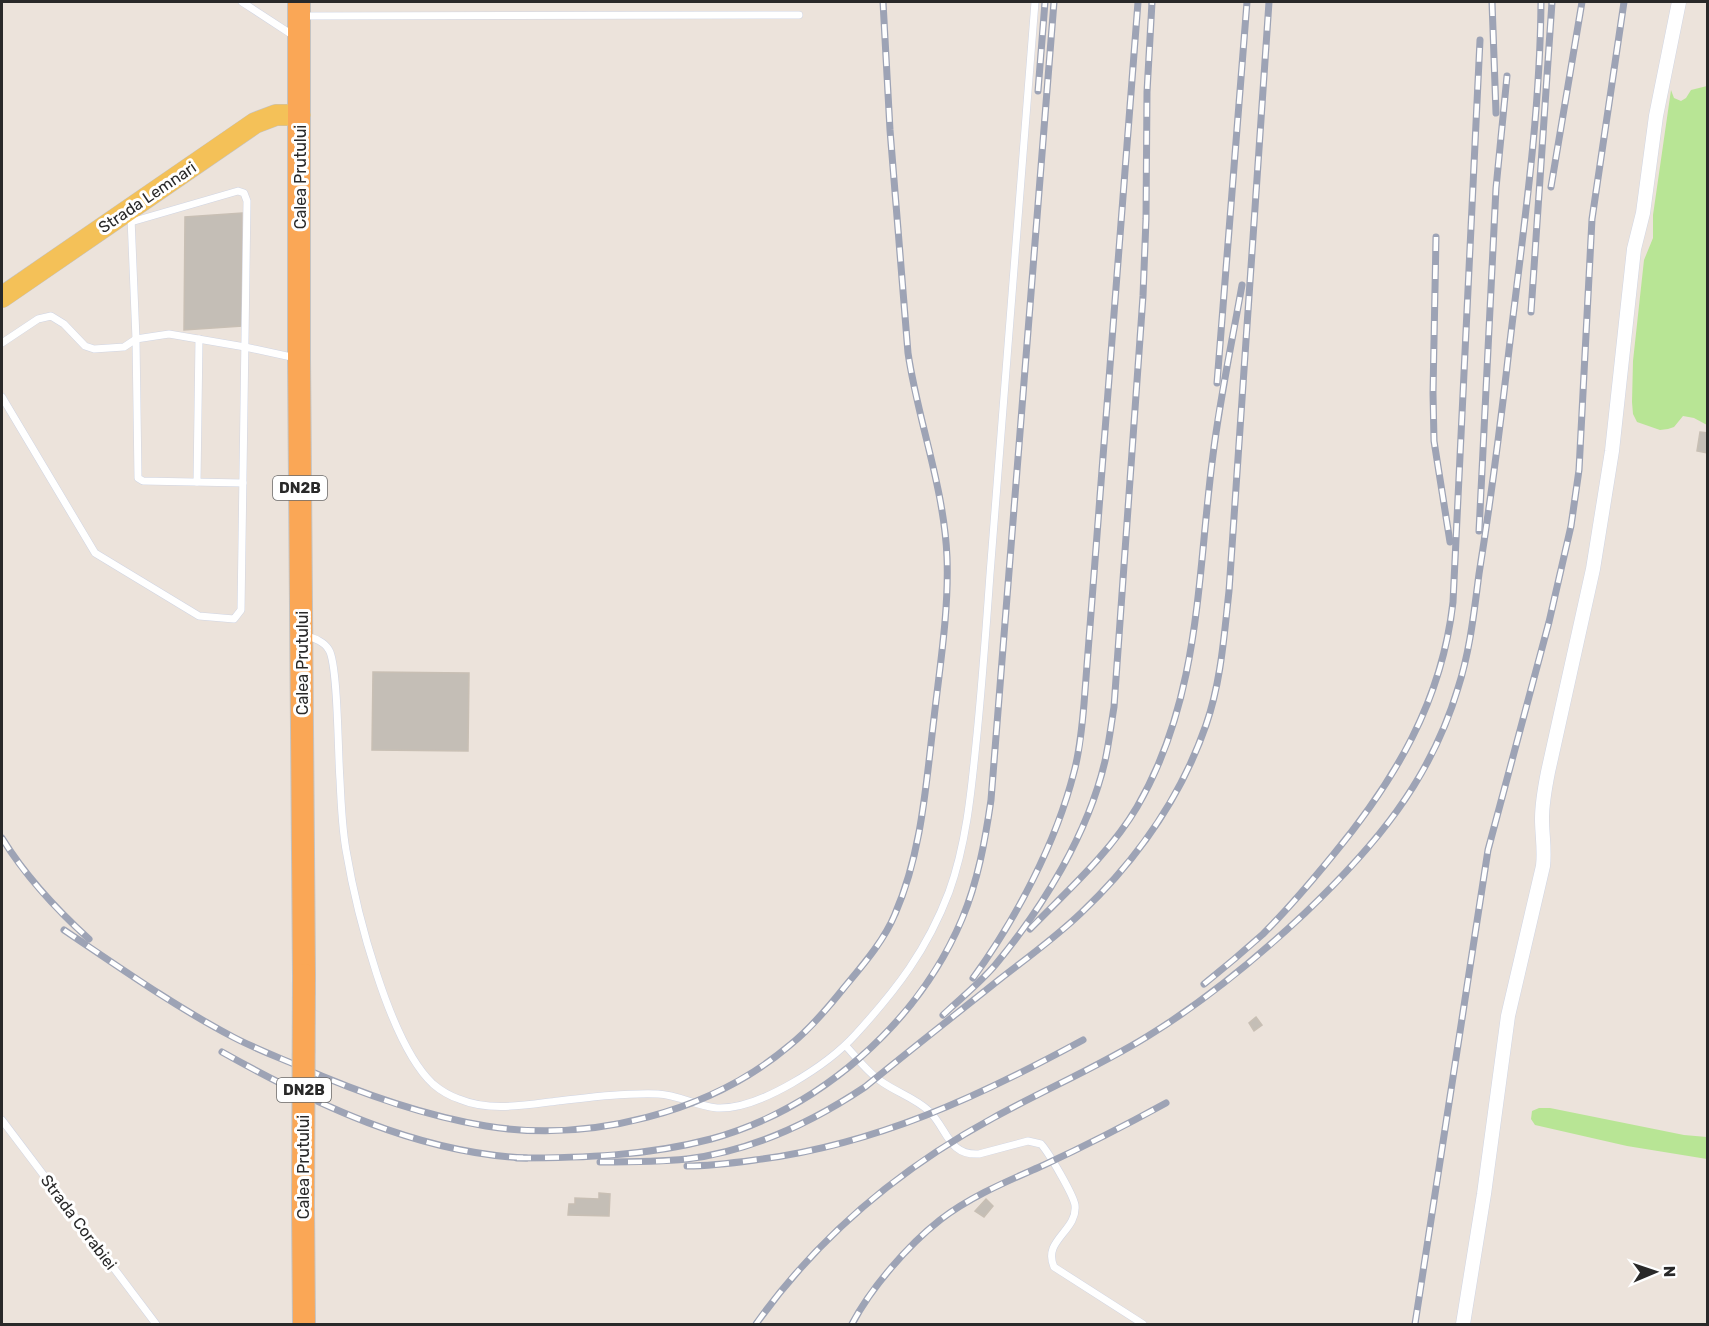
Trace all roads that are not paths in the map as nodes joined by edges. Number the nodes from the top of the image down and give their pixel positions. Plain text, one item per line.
1 (242, 2) edge
2 (1035, 2) edge
3 (1679, 2) edge
4 (299, 9) edge
5 (800, 15) dead end
6 (299, 39) junction
7 (300, 115) junction
8 (131, 215) junction
9 (2, 297) edge
10 (136, 339) junction
11 (199, 339) junction
12 (2, 343) edge
13 (244, 346) junction
14 (299, 359) junction
15 (2, 397) edge
16 (197, 482) junction
17 (243, 483) junction
18 (302, 634) junction
19 (846, 1046) junction
20 (2, 1120) edge
21 (156, 1324) edge
22 (304, 1324) edge
23 (1143, 1324) edge
24 (1463, 1324) edge

1 - 6 lane
2 - 19 lane
3 - 24 street
4 - 5 lane
4 - 6 highway, Calea Prutului / DN2B
6 - 7 highway, Calea Prutului / DN2B
7 - 8 main road, Strada Lemnari
7 - 14 highway, Calea Prutului / DN2B
8 - 9 main road, Strada Lemnari
8 - 10 lane
8 - 13 lane
10 - 11 lane
10 - 12 lane
10 - 16 lane
11 - 13 lane
11 - 16 lane
13 - 14 lane
13 - 17 lane
14 - 18 highway, Calea Prutului / DN2B
15 - 17 lane
16 - 17 lane
18 - 19 lane
18 - 22 highway, Calea Prutului / DN2B, bridge
19 - 23 lane
20 - 21 lane, Strada Corabiei

